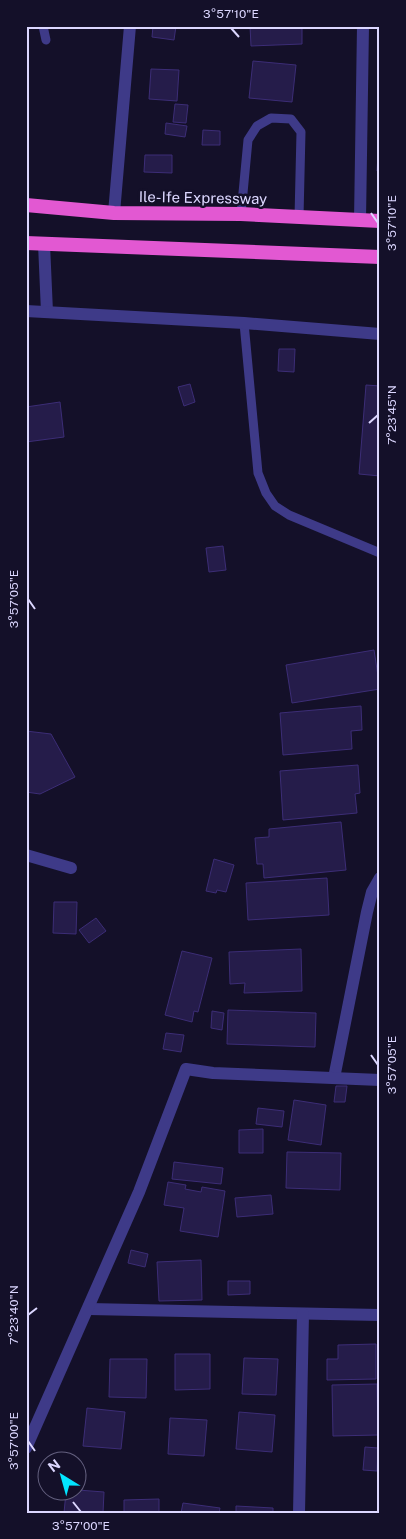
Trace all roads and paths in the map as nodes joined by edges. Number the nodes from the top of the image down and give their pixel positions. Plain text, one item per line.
1 (43, 26) edge
2 (130, 26) edge
3 (363, 26) edge
4 (46, 40) dead end
5 (26, 205) edge
6 (114, 213) junction
7 (241, 214) junction
8 (299, 217) junction
9 (360, 220) junction
10 (380, 221) edge
11 (26, 243) edge
12 (44, 244) junction
13 (380, 257) edge
14 (26, 311) edge
15 (47, 312) junction
16 (244, 323) junction
17 (380, 334) edge
18 (380, 553) edge
19 (26, 855) edge
20 (71, 868) dead end
21 (380, 878) edge
22 (334, 1078) junction
23 (380, 1080) edge
24 (89, 1309) junction
25 (303, 1314) junction
26 (380, 1315) edge
27 (26, 1448) edge
28 (299, 1513) edge

1 - 4 lane
2 - 6 street
3 - 9 street
5 - 6 highway, Ile-Ife Expressway
6 - 7 highway, Ile-Ife Expressway
7 - 8 highway, Ile-Ife Expressway
7 - 8 lane
8 - 9 highway, Ile-Ife Expressway
9 - 10 highway, Ile-Ife Expressway
11 - 12 highway
12 - 13 highway
12 - 15 street
14 - 15 street
15 - 16 street
16 - 17 street
16 - 18 lane
19 - 20 street
21 - 22 street
22 - 23 street
22 - 24 street
24 - 25 street
24 - 27 street
25 - 26 street
25 - 28 street

